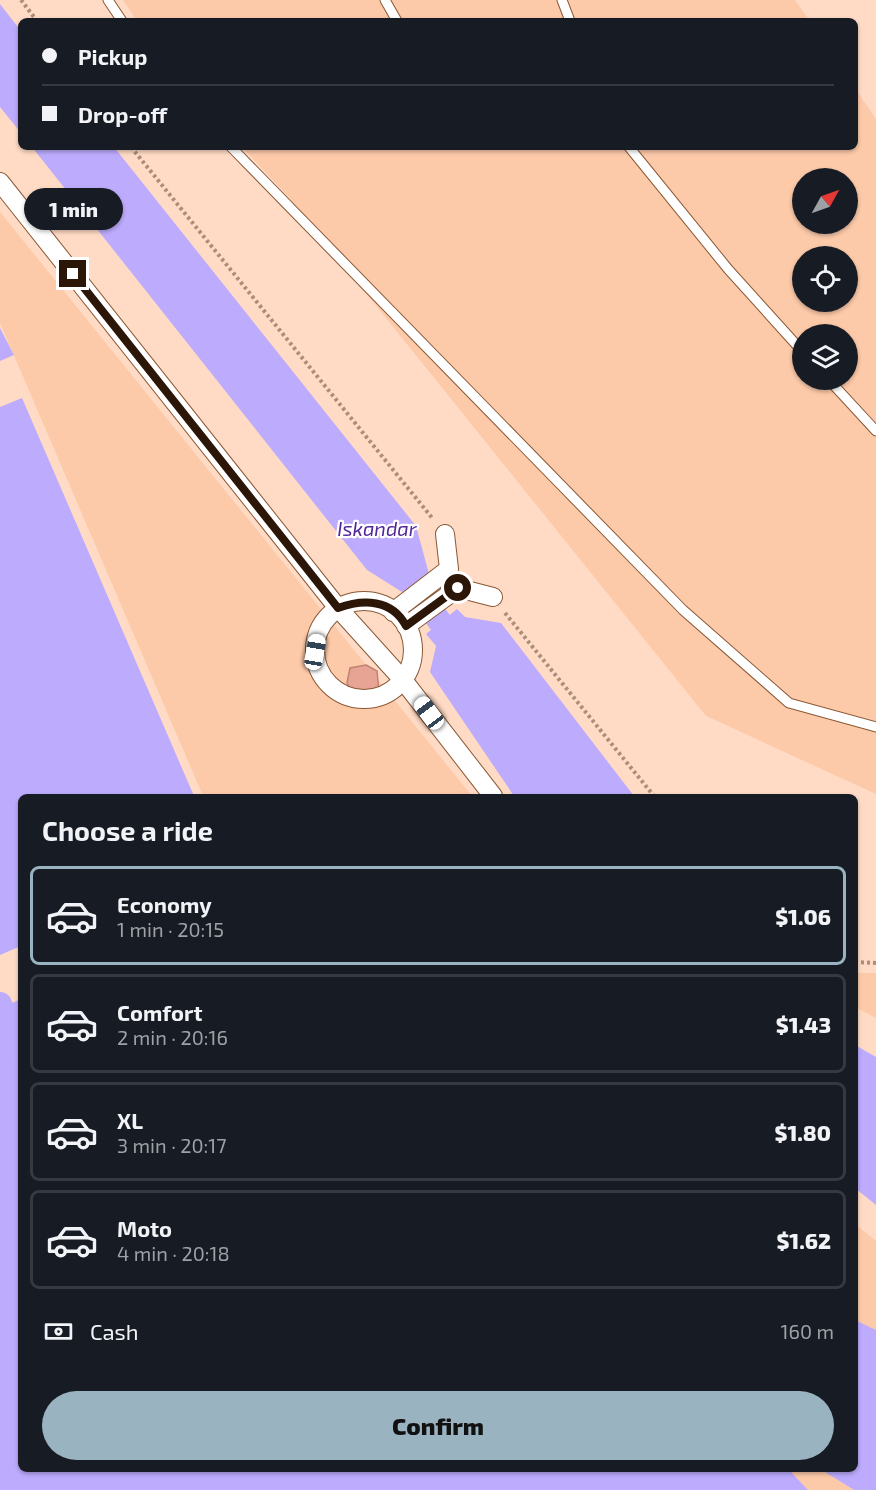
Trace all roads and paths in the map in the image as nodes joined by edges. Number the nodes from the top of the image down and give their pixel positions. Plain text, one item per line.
1 (21, 0) edge
2 (108, 0) edge
3 (385, 0) edge
4 (562, 0) edge
5 (35, 18) edge
6 (120, 18) edge
7 (395, 18) edge
8 (569, 18) edge
9 (132, 150) edge
10 (234, 150) edge
11 (631, 150) edge
12 (0, 182) edge
13 (792, 340) edge
14 (838, 390) edge
15 (876, 431) edge
16 (445, 534) joint
17 (493, 597) joint
18 (338, 608) junction
19 (393, 612) junction
20 (406, 626) junction
21 (403, 680) junction
22 (876, 727) edge
23 (491, 794) edge
24 (652, 794) edge
25 (858, 962) edge
26 (876, 963) edge

1 - 5 path
2 - 6 lane
3 - 7 lane
4 - 8 lane
9 - 16 path
10 - 22 lane
11 - 13 lane
12 - 18 street
14 - 15 lane
16 - 19 street
17 - 20 street
17 - 24 path
18 - 19 street
18 - 21 street
18 - 21 street
19 - 20 street
20 - 21 street
21 - 23 street
25 - 26 path

